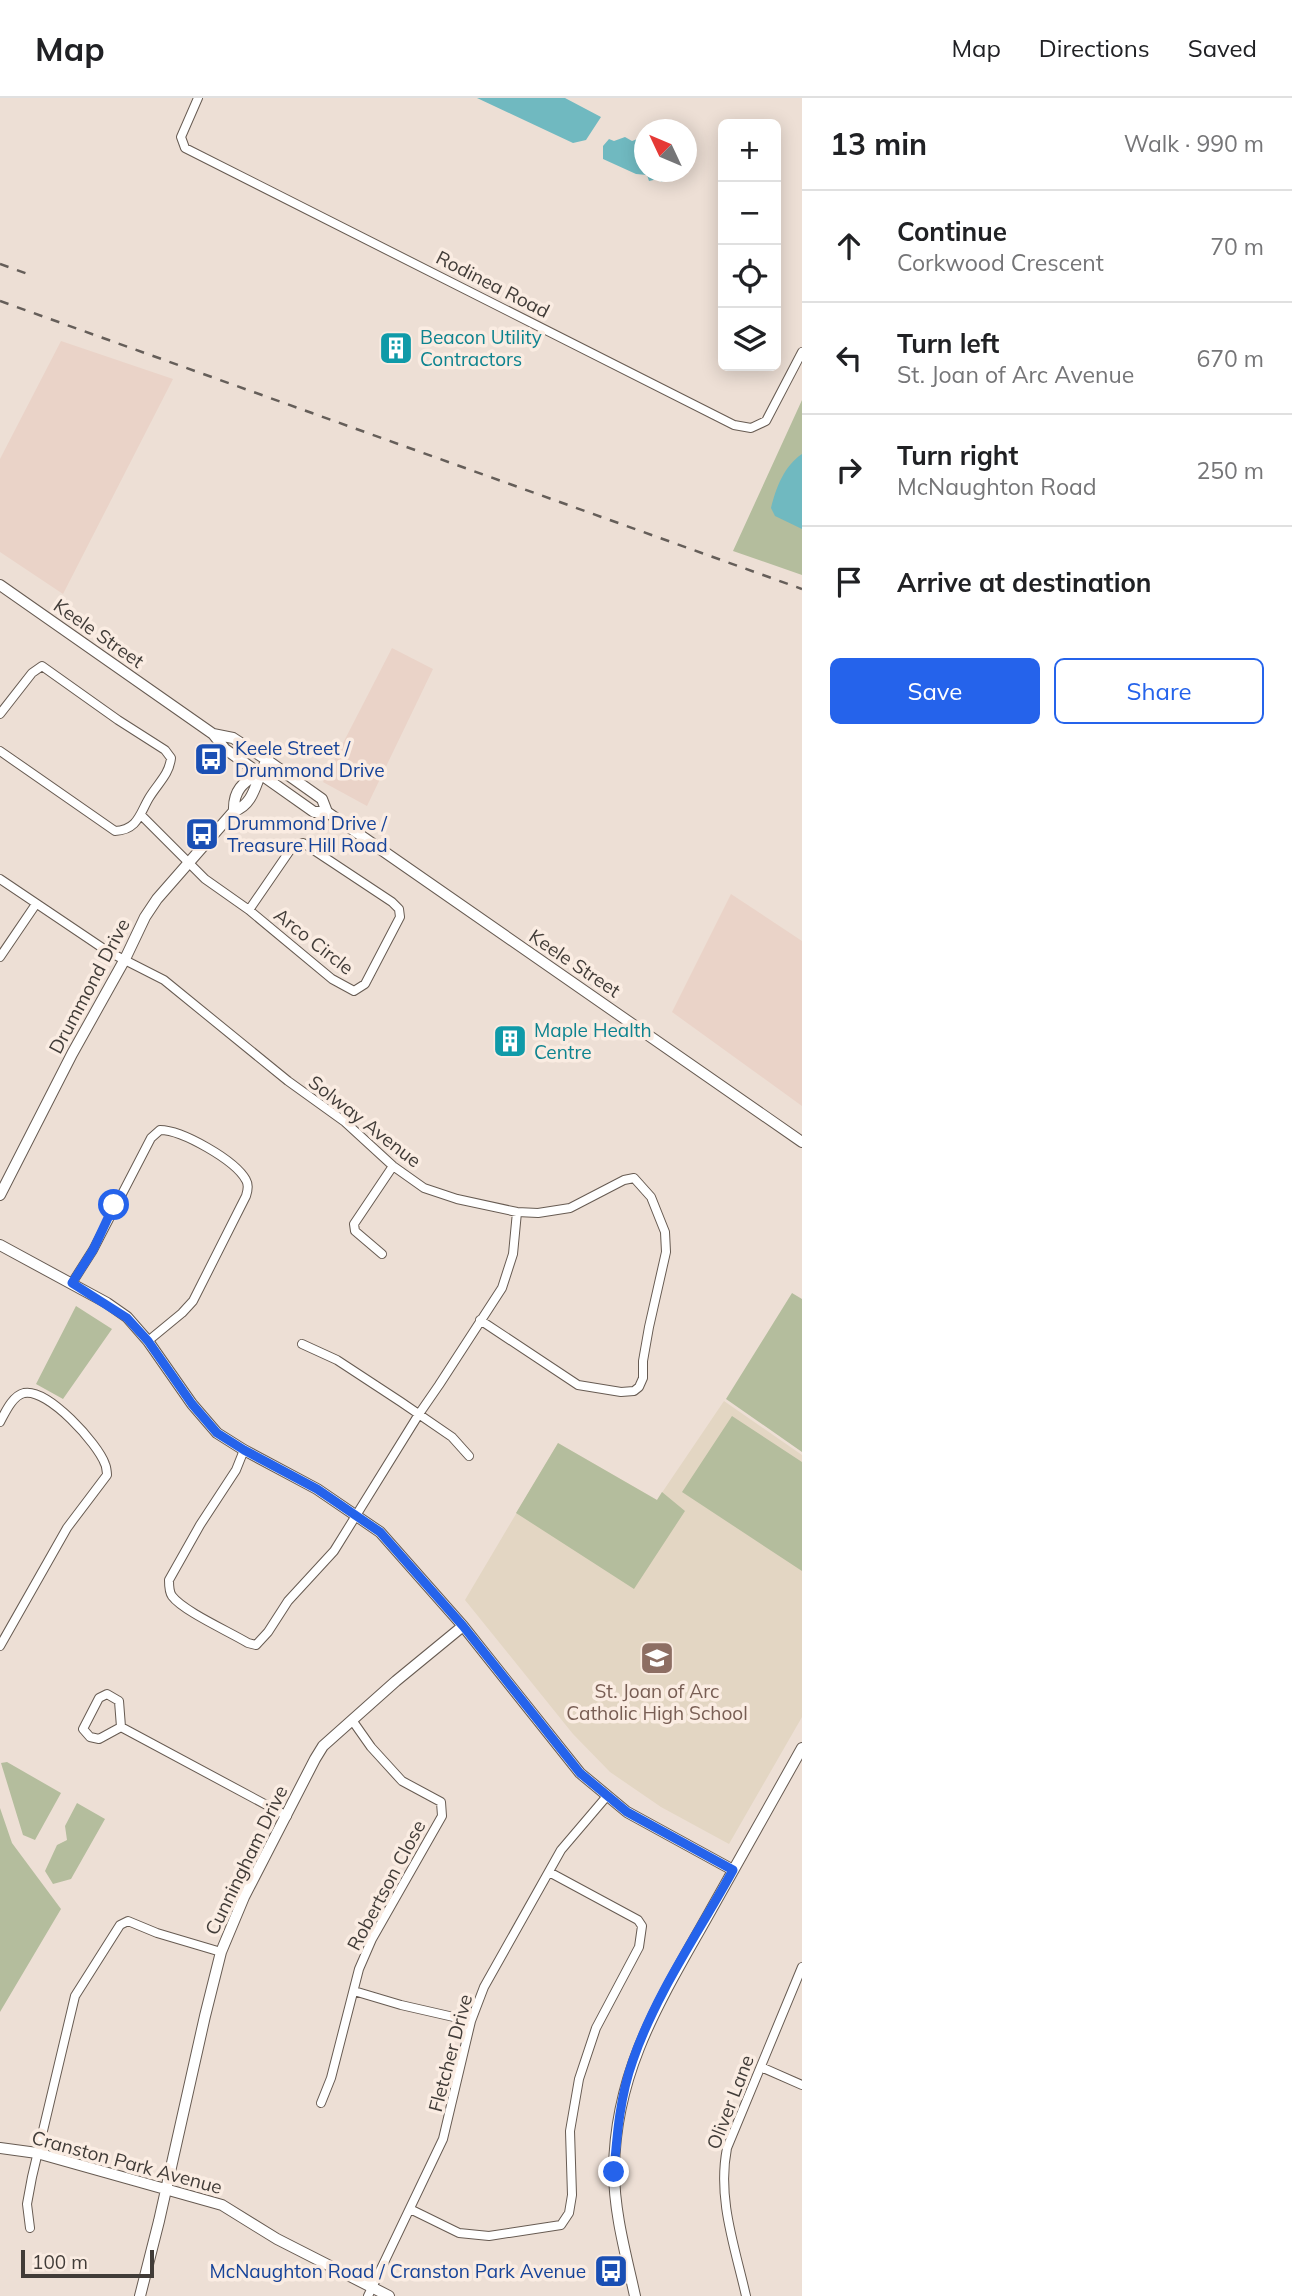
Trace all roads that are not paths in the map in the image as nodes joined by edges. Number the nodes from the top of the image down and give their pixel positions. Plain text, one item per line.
1 (198, 98) edge
2 (802, 352) edge
3 (0, 585) edge
4 (0, 714) edge
5 (213, 734) junction
6 (0, 751) edge
7 (267, 760) junction
8 (259, 772) junction
9 (327, 812) junction
10 (142, 816) junction
11 (190, 863) junction
12 (0, 879) edge
13 (36, 904) junction
14 (249, 910) junction
15 (0, 957) edge
16 (125, 959) junction
17 (802, 1142) edge
18 (393, 1166) junction
19 (0, 1195) edge
20 (517, 1212) junction
21 (0, 1245) edge
22 (382, 1254) dead end
23 (72, 1283) junction
24 (480, 1320) junction
25 (148, 1341) junction
26 (302, 1344) dead end
27 (419, 1414) junction
28 (0, 1422) edge
29 (244, 1450) junction
30 (469, 1456) dead end
31 (357, 1515) junction
32 (463, 1626) junction
33 (0, 1646) edge
34 (352, 1720) junction
35 (121, 1727) junction
36 (802, 1748) edge
37 (607, 1797) junction
38 (287, 1815) junction
39 (733, 1870) junction
40 (549, 1872) junction
41 (222, 1952) junction
42 (802, 1967) edge
43 (354, 1990) junction
44 (471, 2021) junction
45 (761, 2067) junction
46 (802, 2085) edge
47 (321, 2103) dead end
48 (0, 2148) edge
49 (37, 2153) junction
50 (166, 2188) junction
51 (410, 2208) junction
52 (30, 2228) dead end
53 (369, 2292) edge
54 (140, 2296) edge
55 (389, 2296) edge
56 (635, 2296) edge
57 (746, 2296) edge

1 - 2 street, Rodinea Road
3 - 5 street, Keele Street
4 - 10 street
5 - 7 street, Keele Street
5 - 8 street, Keele Street
6 - 10 street
7 - 8 street, Drummond Drive
7 - 9 street, Keele Street
8 - 9 street, Keele Street
8 - 11 street, Drummond Drive
9 - 17 street, Keele Street
10 - 11 street, Arco Circle
11 - 14 street, Arco Circle
11 - 16 street, Drummond Drive
12 - 13 street, Solway Avenue
13 - 15 street
13 - 16 street, Solway Avenue
14 - 14 street, Arco Circle
16 - 18 street, Solway Avenue
16 - 19 street, Drummond Drive
18 - 20 street, Solway Avenue
18 - 22 street
20 - 24 street
20 - 24 street, Solway Avenue
21 - 23 street
23 - 25 street
23 - 25 street
24 - 27 street
25 - 29 street
26 - 27 street
27 - 30 street
27 - 31 street
28 - 33 street
29 - 31 street
29 - 31 street
31 - 32 street
32 - 34 street, Cunningham Drive
32 - 37 street
34 - 38 street, Cunningham Drive
34 - 43 street, Robertson Close
35 - 35 street
35 - 38 street
36 - 39 street
37 - 39 street
37 - 40 street, Fletcher Drive
38 - 41 street, Cunningham Drive
39 - 56 street
40 - 44 street, Fletcher Drive
40 - 51 street
41 - 49 street
41 - 50 street, Cunningham Drive
42 - 45 street, Oliver Lane
43 - 44 street
43 - 47 street, Robertson Close
44 - 51 street, Fletcher Drive
45 - 46 street
45 - 57 street, Oliver Lane
48 - 49 street, Cranston Park Avenue
49 - 50 street, Cranston Park Avenue
49 - 52 street
50 - 53 street, Cranston Park Avenue
50 - 54 street, Cunningham Drive
51 - 53 street, Fletcher Drive
53 - 55 street, Cranston Park Avenue

